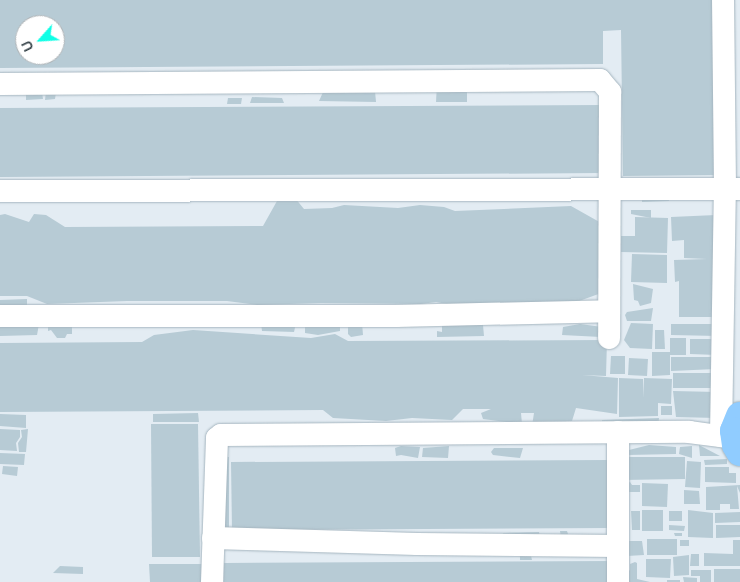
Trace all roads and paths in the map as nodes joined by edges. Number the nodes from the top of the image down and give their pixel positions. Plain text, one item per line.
1 (724, 0) edge
2 (0, 84) edge
3 (732, 188) edge
4 (610, 190) junction
5 (0, 191) edge
6 (609, 311) junction
7 (0, 316) edge
8 (609, 338) dead end
9 (618, 432) junction
10 (734, 436) edge
11 (213, 538) junction
12 (618, 546) junction
13 (212, 582) edge
14 (618, 582) edge

1 - 3 street
2 - 4 street
3 - 4 street
3 - 10 street
4 - 5 street
4 - 6 street
6 - 7 street
6 - 8 street
9 - 10 street
9 - 11 street
9 - 12 street
11 - 12 street
11 - 13 street
12 - 14 street

